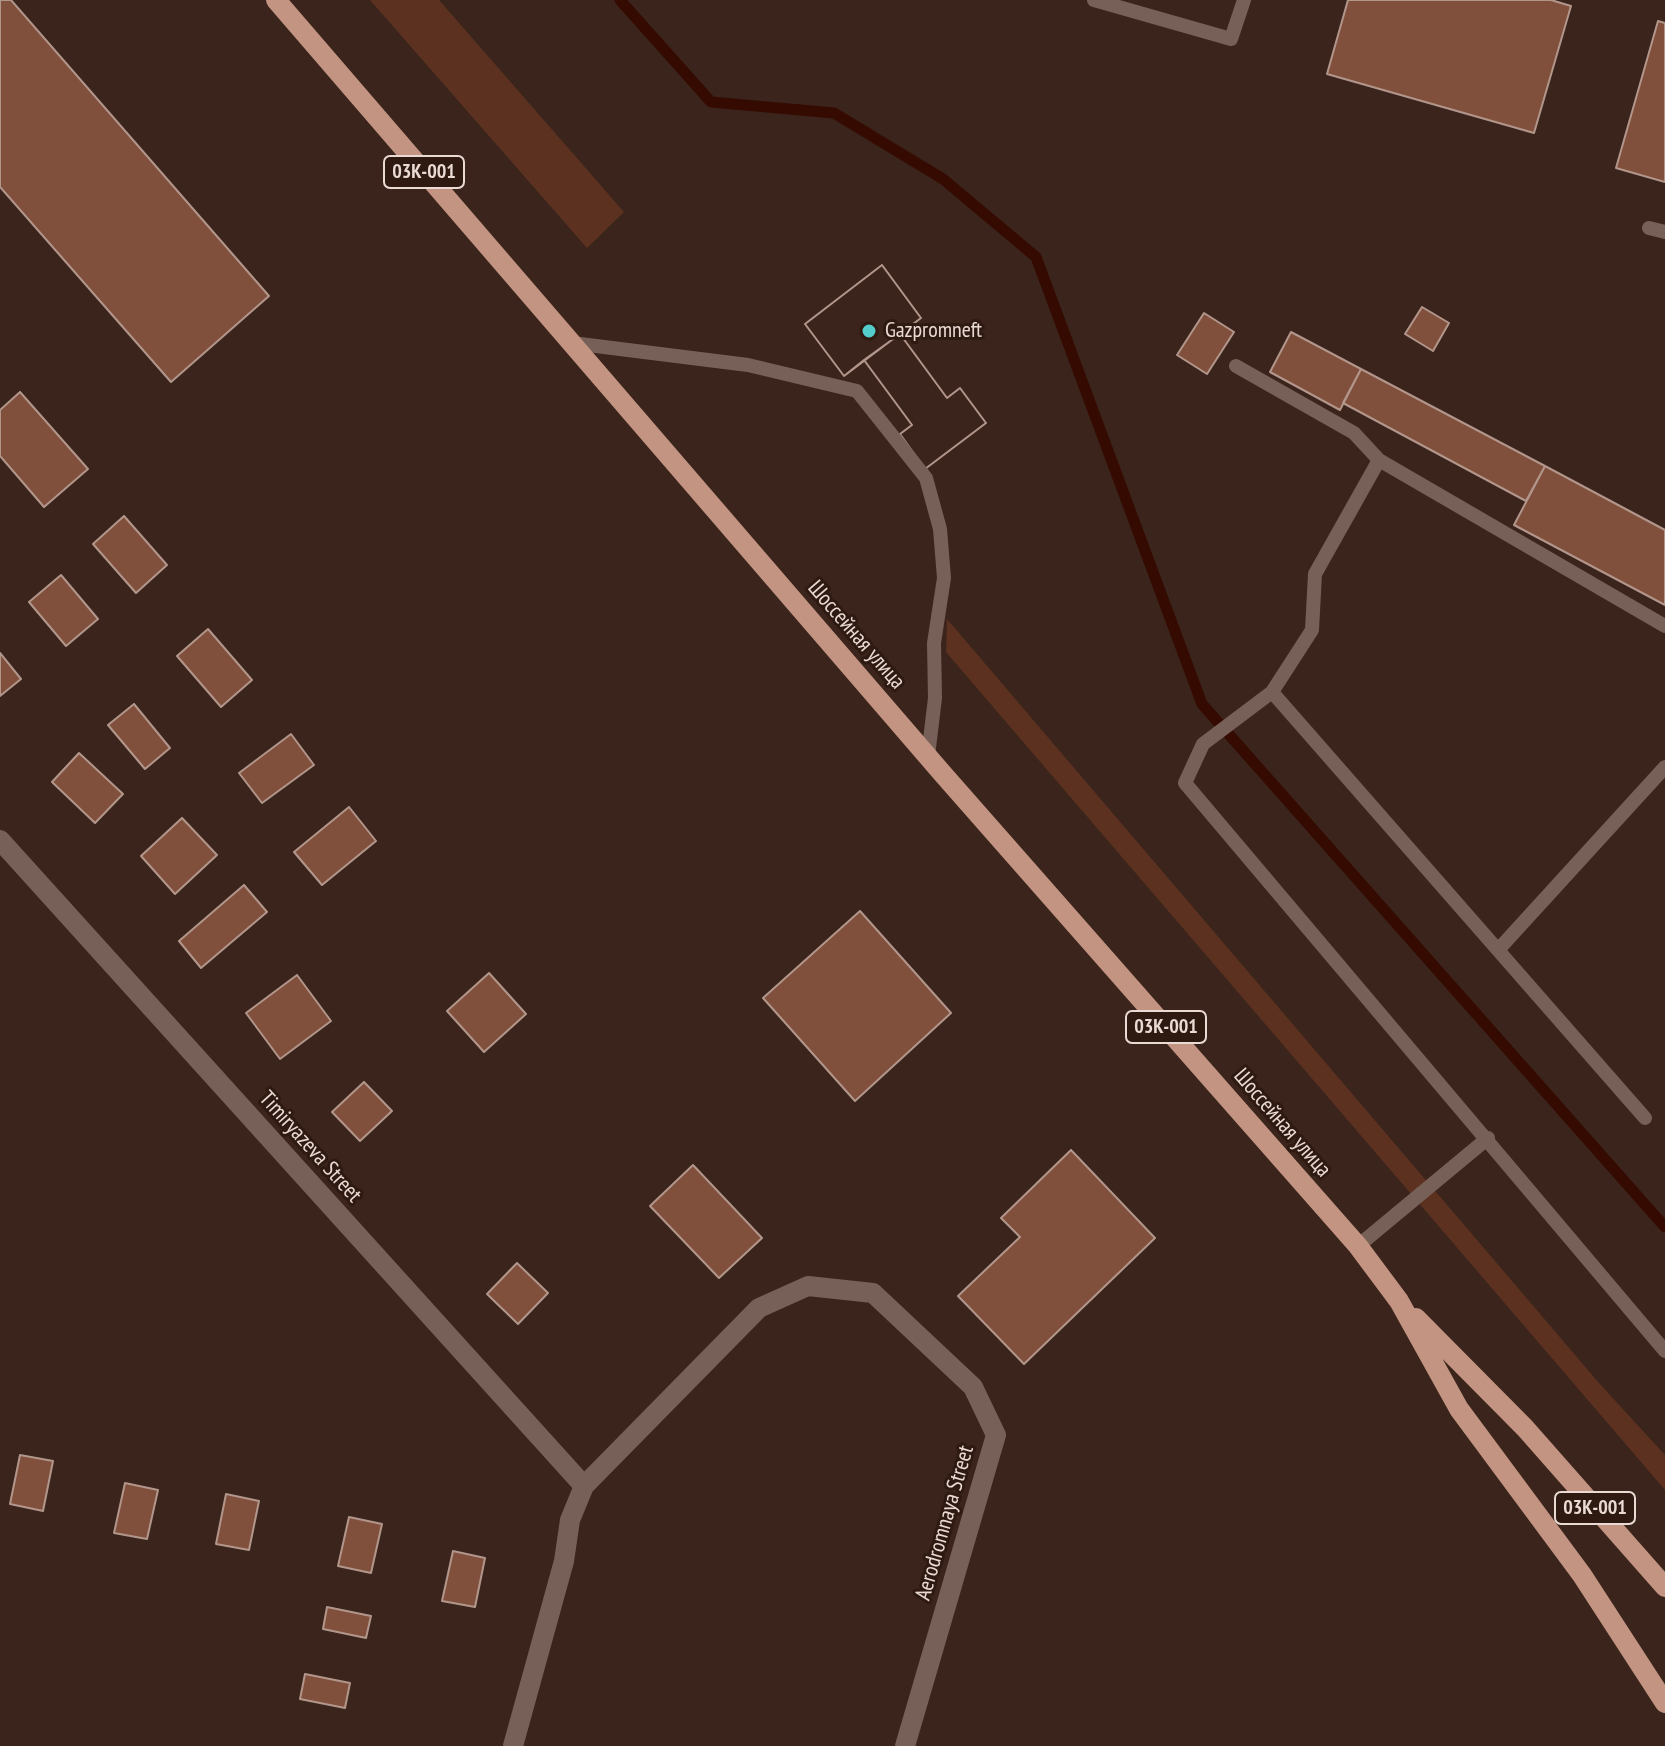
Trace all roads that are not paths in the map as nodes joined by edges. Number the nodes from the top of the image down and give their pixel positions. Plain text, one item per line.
1 (276, 0) edge
2 (1094, 0) edge
3 (1244, 0) edge
4 (1649, 228) dead end
5 (1665, 232) edge
6 (572, 343) junction
7 (1236, 366) dead end
8 (1379, 460) junction
9 (1665, 626) edge
10 (1272, 692) junction
11 (928, 756) junction
12 (1665, 767) edge
13 (0, 840) edge
14 (1498, 950) junction
15 (1645, 1118) dead end
16 (1488, 1138) junction
17 (1358, 1246) junction
18 (1399, 1301) junction
19 (1665, 1351) edge
20 (584, 1486) junction
21 (1665, 1587) edge
22 (1665, 1703) edge
23 (513, 1746) edge
24 (905, 1746) edge

1 - 6 main road, Шоссейная улица / 03К-001
2 - 3 lane
4 - 5 lane
6 - 11 main road, Шоссейная улица / 03К-001
6 - 11 lane
7 - 8 lane
8 - 9 lane
8 - 10 lane
10 - 14 lane
10 - 16 lane
11 - 17 main road, Шоссейная улица / 03К-001
12 - 14 lane
13 - 20 street, Timiryazeva Street
14 - 15 lane
16 - 17 lane
16 - 19 lane
17 - 18 main road, Шоссейная улица / 03К-001
18 - 21 main road, 03К-001
18 - 22 main road, 03К-001
20 - 23 street
20 - 24 street, Aerodromnaya Street

